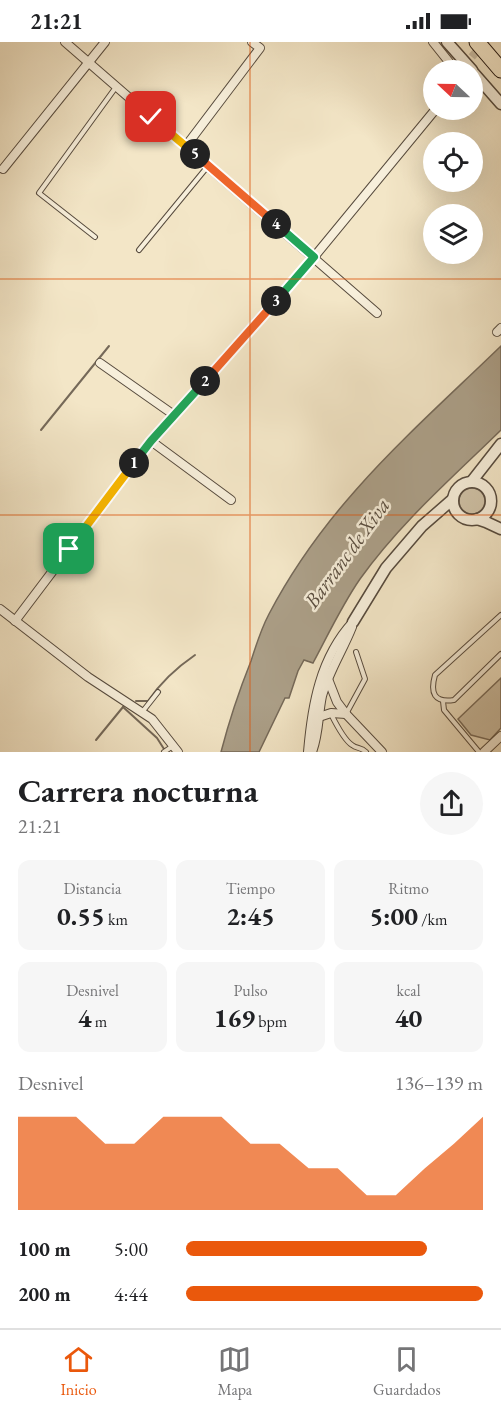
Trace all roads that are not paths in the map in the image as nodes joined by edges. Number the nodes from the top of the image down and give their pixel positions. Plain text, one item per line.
1 (65, 42) edge
2 (105, 42) edge
3 (252, 42) edge
4 (433, 42) edge
5 (447, 42) edge
6 (477, 42) edge
7 (447, 60) edge
8 (459, 60) edge
9 (88, 63) junction
10 (501, 70) edge
11 (116, 87) junction
12 (483, 87) edge
13 (501, 104) edge
14 (426, 120) edge
15 (186, 146) junction
16 (208, 166) junction
17 (3, 169) dead end
18 (95, 237) dead end
19 (139, 250) dead end
20 (314, 257) junction
21 (377, 313) dead end
22 (100, 363) dead end
23 (174, 415) junction
24 (151, 441) junction
25 (499, 446) edge
26 (488, 461) junction
27 (472, 481) junction
28 (487, 488) junction
29 (453, 499) junction
30 (231, 500) dead end
31 (490, 507) junction
32 (458, 514) junction
33 (477, 519) junction
34 (422, 526) junction
35 (501, 529) edge
36 (0, 609) edge
37 (501, 615) edge
38 (15, 621) junction
39 (353, 622) junction
40 (356, 652) dead end
41 (501, 654) edge
42 (328, 679) junction
43 (158, 692) dead end
44 (443, 701) junction
45 (143, 712) junction
46 (331, 713) junction
47 (346, 714) junction
48 (319, 717) junction
49 (501, 736) edge
50 (358, 747) junction
51 (176, 749) edge
52 (165, 752) edge
53 (310, 752) edge
54 (352, 752) edge
55 (366, 752) edge
56 (382, 752) edge
57 (479, 752) edge
58 (484, 752) edge

1 - 9 street
2 - 9 street
3 - 15 street
4 - 7 street
5 - 8 street
6 - 10 highway
9 - 11 street
9 - 17 street
11 - 15 street
11 - 18 lane
12 - 13 street
14 - 20 street
15 - 16 street
16 - 19 lane
16 - 20 street
20 - 21 street
20 - 23 street
22 - 23 street
23 - 24 street
24 - 30 street
24 - 38 street
25 - 26 street
26 - 27 street
26 - 28 street
27 - 28 street
27 - 29 street
28 - 31 street
29 - 32 street
29 - 34 street
31 - 33 street
31 - 35 street
32 - 33 street
32 - 34 street
33 - 35 street
34 - 39 street
36 - 38 street
37 - 44 lane
38 - 45 street
39 - 42 street
39 - 53 street
40 - 47 lane
41 - 44 lane
42 - 47 street
42 - 48 street
43 - 45 lane
44 - 57 lane
45 - 51 street
46 - 47 street
46 - 48 street
46 - 50 lane
47 - 56 street
48 - 53 street
49 - 58 street
50 - 54 lane
50 - 55 lane
51 - 52 lane

